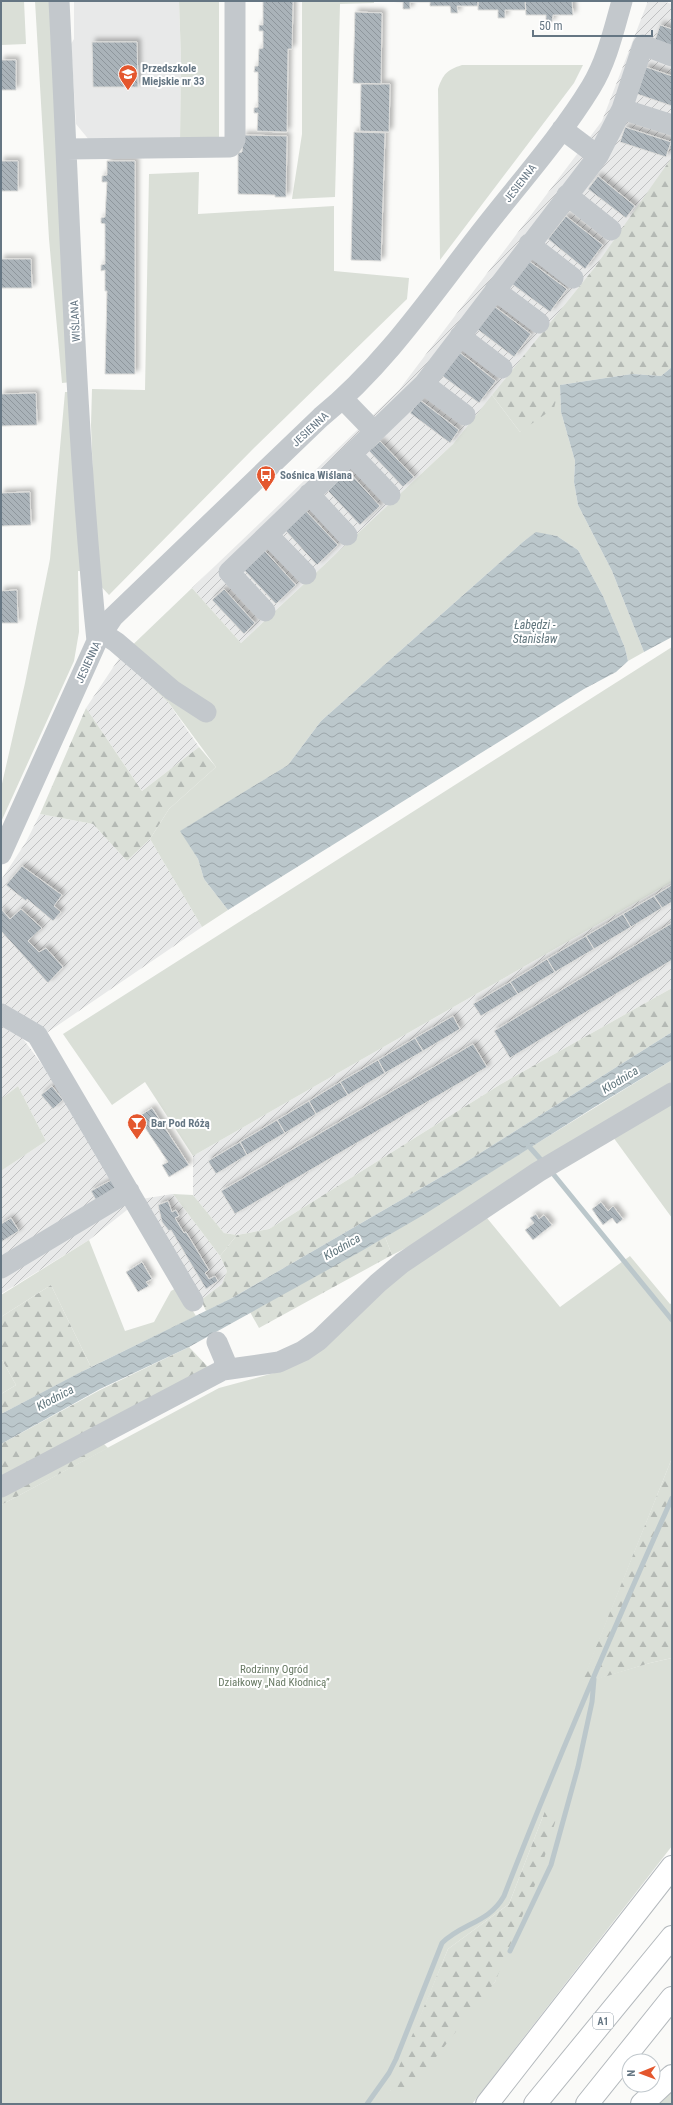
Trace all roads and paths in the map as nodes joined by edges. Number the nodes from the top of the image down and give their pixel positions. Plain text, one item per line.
1 (59, 1) edge
2 (235, 1) edge
3 (622, 1) edge
4 (672, 56) edge
5 (622, 109) junction
6 (672, 125) edge
7 (562, 129) junction
8 (66, 149) junction
9 (598, 156) junction
10 (567, 195) junction
11 (611, 230) dead end
12 (529, 244) junction
13 (573, 278) dead end
14 (495, 290) junction
15 (539, 323) dead end
16 (460, 336) junction
17 (502, 368) dead end
18 (424, 384) junction
19 (343, 399) junction
20 (465, 415) dead end
21 (374, 431) junction
22 (351, 454) junction
23 (309, 494) junction
24 (390, 495) dead end
25 (268, 535) junction
26 (347, 535) dead end
27 (306, 574) dead end
28 (265, 611) dead end
29 (100, 637) junction
30 (206, 712) dead end
31 (1, 854) edge
32 (1, 1014) edge
33 (672, 1093) edge
34 (129, 1191) junction
35 (1, 1268) edge
36 (193, 1301) dead end
37 (218, 1342) dead end
38 (223, 1370) junction
39 (1, 1486) edge
40 (672, 1867) edge
41 (672, 1937) edge
42 (672, 1998) edge
43 (672, 2060) edge
44 (661, 2073) edge
45 (672, 2076) edge
46 (645, 2093) edge
47 (487, 2104) edge
48 (535, 2104) edge
49 (587, 2104) edge
50 (637, 2104) edge
51 (642, 2104) edge

1 - 8 street, WIŚLANA
2 - 8 street
3 - 7 street, JESIENNA
4 - 5 street
5 - 6 street
5 - 9 street
7 - 9 street
7 - 19 street, JESIENNA
8 - 29 street, WIŚLANA
9 - 10 street
10 - 11 street
10 - 12 street
12 - 13 street
12 - 14 street
14 - 15 street
14 - 16 street
16 - 17 street
16 - 18 street
18 - 20 street
18 - 21 street
19 - 21 street
19 - 29 street, JESIENNA
21 - 22 street
22 - 23 street
22 - 24 street
23 - 25 street
23 - 26 street
25 - 27 street
25 - 28 street
29 - 30 street
29 - 31 street, JESIENNA
32 - 34 street
33 - 38 street
34 - 35 street
34 - 36 street
37 - 38 street
38 - 39 street
40 - 47 highway
41 - 48 highway, A1
42 - 49 highway
43 - 44 highway
45 - 51 highway
46 - 50 highway

